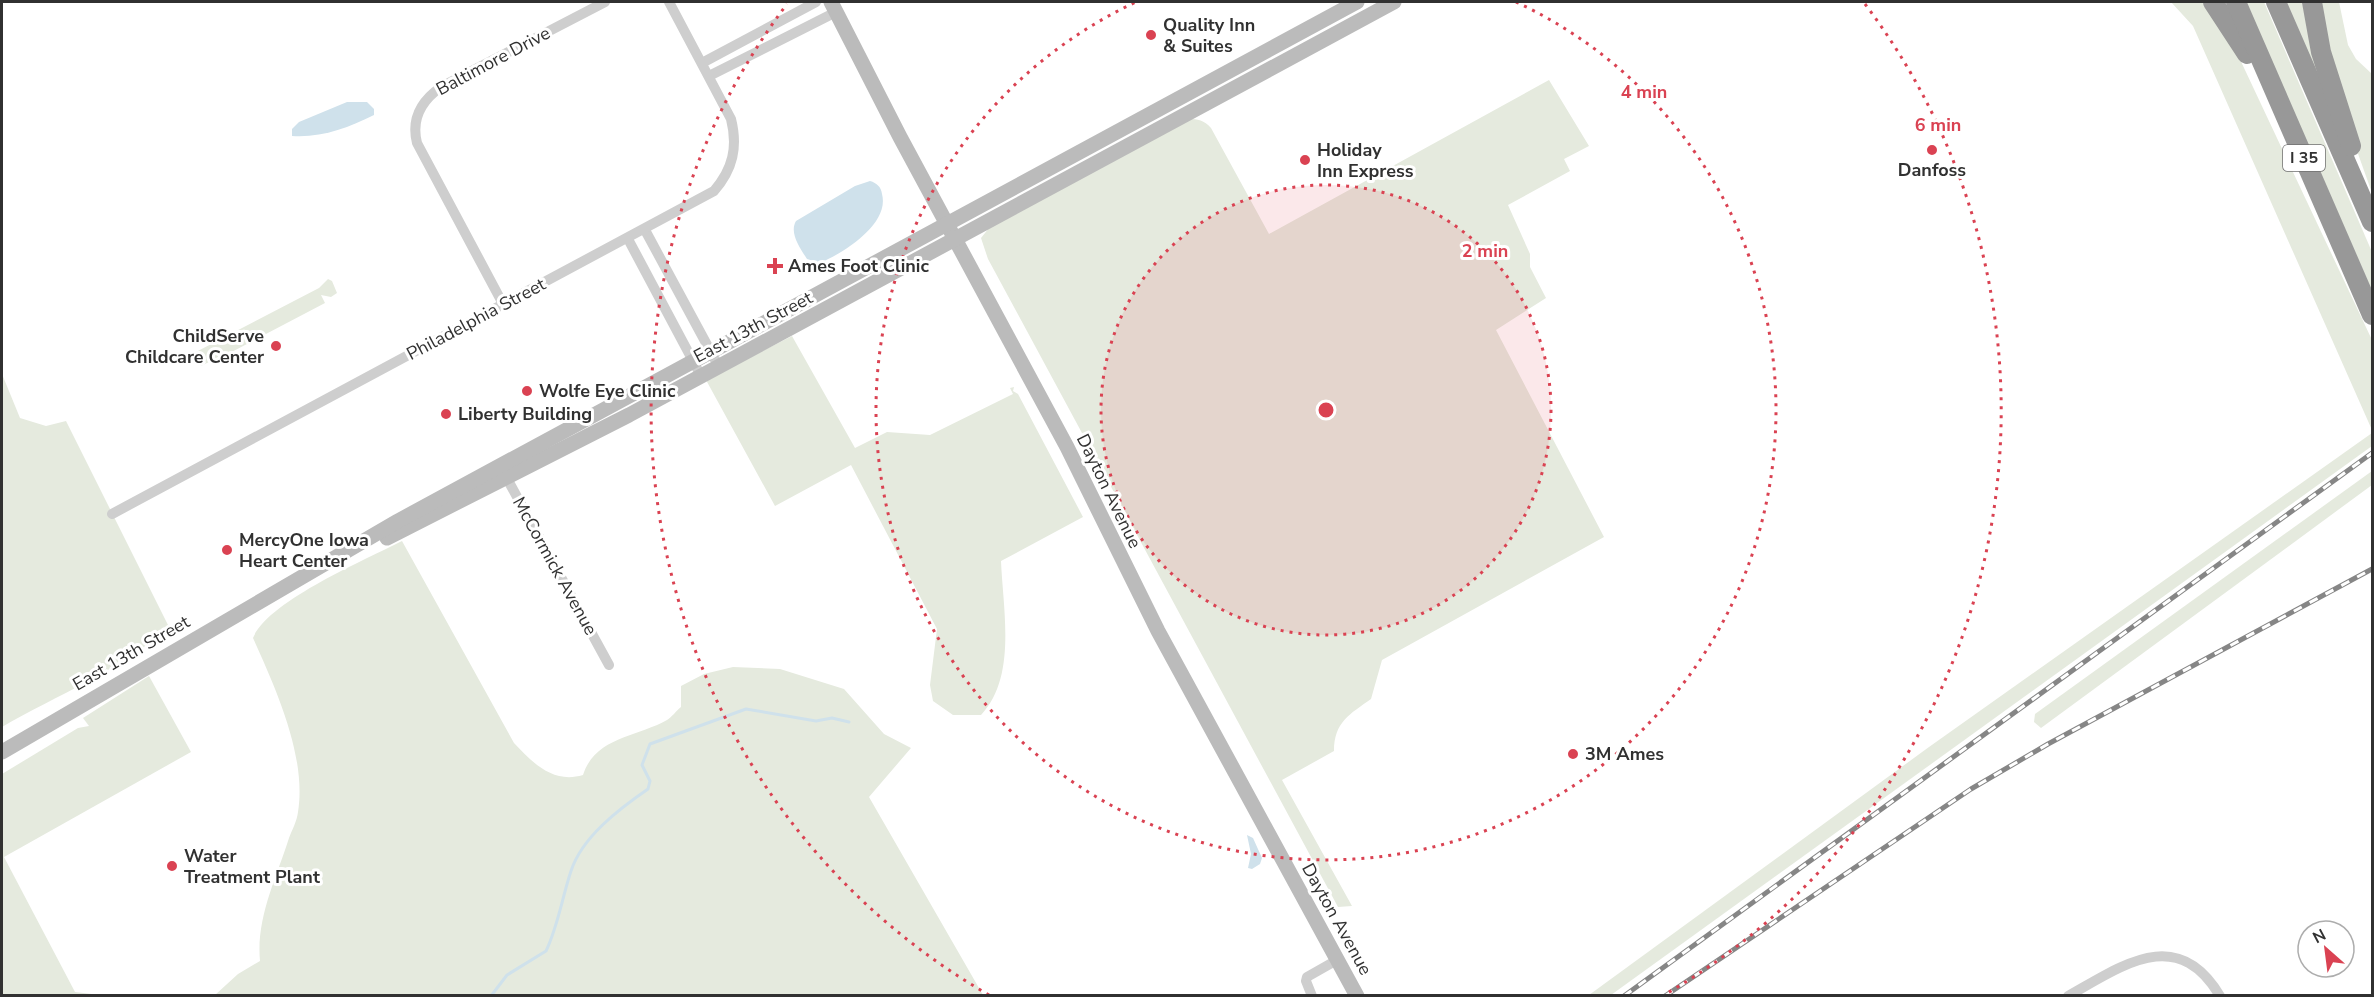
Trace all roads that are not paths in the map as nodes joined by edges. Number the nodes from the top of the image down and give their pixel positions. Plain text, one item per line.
1 (605, 2) edge
2 (669, 2) edge
3 (816, 2) edge
4 (1357, 2) edge
5 (1394, 2) edge
6 (2213, 2) edge
7 (2236, 2) edge
8 (2276, 2) edge
9 (2312, 2) edge
10 (833, 7) edge
11 (702, 63) junction
12 (709, 76) junction
13 (2373, 214) edge
14 (2373, 222) edge
15 (947, 225) junction
16 (645, 230) junction
17 (2339, 237) junction
18 (628, 239) junction
19 (955, 241) junction
20 (503, 304) junction
21 (2373, 315) edge
22 (711, 353) junction
23 (693, 362) junction
24 (719, 367) junction
25 (701, 376) junction
26 (503, 472) junction
27 (112, 514) dead end
28 (609, 665) dead end
29 (2, 752) edge
30 (1337, 960) junction
31 (1311, 996) edge
32 (1357, 996) edge
33 (2068, 996) edge
34 (2220, 996) edge

1 - 20 street, Baltimore Drive
2 - 11 street, Philadelphia Street
3 - 11 street
4 - 15 main road, East 13th Street
5 - 19 main road, East 13th Street
6 - 17 highway
7 - 17 highway, I 35
8 - 14 highway, I 35
9 - 13 highway
10 - 12 street
10 - 15 main road, Dayton Avenue
11 - 12 street, Philadelphia Street
12 - 16 street, Philadelphia Street
15 - 19 main road, Dayton Avenue
15 - 22 main road, East 13th Street
16 - 18 street, Philadelphia Street
16 - 22 street
17 - 21 highway, I 35
18 - 20 street, Philadelphia Street
18 - 23 street
19 - 24 main road, East 13th Street
19 - 30 main road, Dayton Avenue
20 - 27 street, Philadelphia Street
22 - 23 main road, East 13th Street
22 - 24 street
23 - 25 street
23 - 26 main road, East 13th Street
24 - 25 main road, East 13th Street
25 - 26 main road, East 13th Street
26 - 28 street, McCormick Avenue
26 - 29 main road, East 13th Street
30 - 31 street
30 - 32 main road, Dayton Avenue
33 - 34 street

